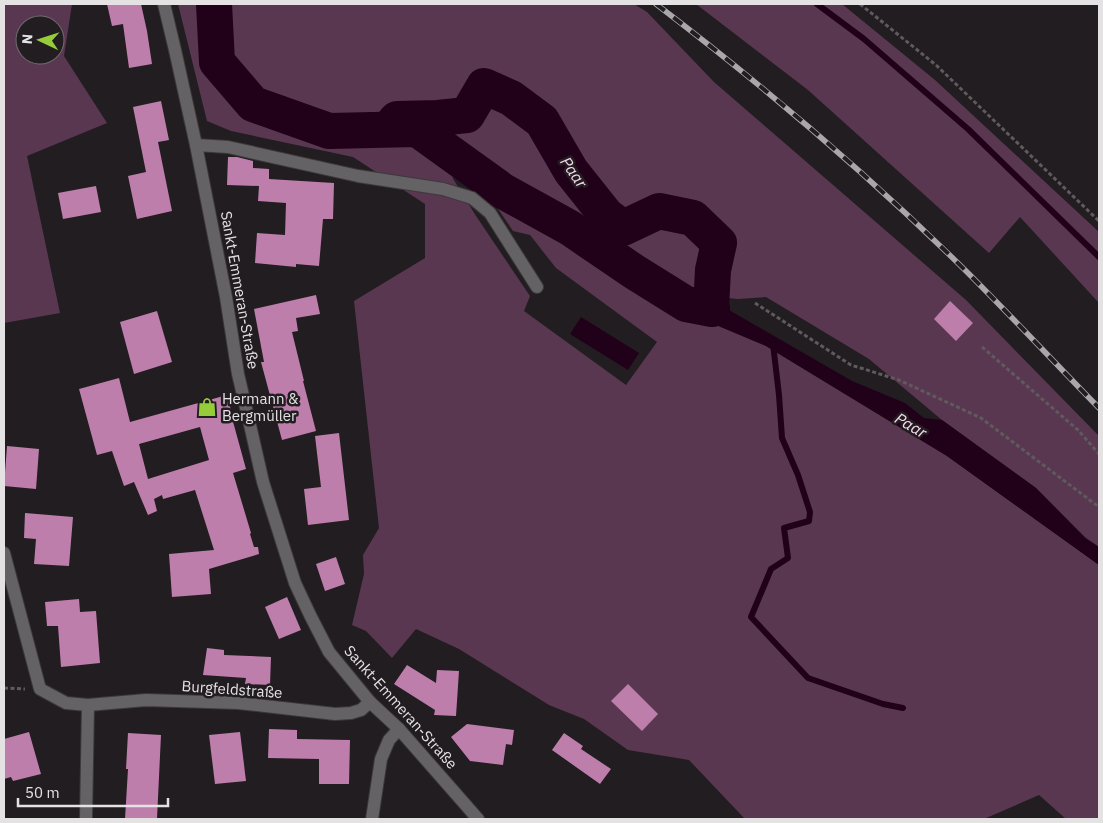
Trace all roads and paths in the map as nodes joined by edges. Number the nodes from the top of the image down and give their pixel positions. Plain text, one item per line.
1 (164, 4) edge
2 (860, 4) edge
3 (196, 145) junction
4 (1099, 221) edge
5 (537, 286) dead end
6 (755, 303) dead end
7 (982, 347) dead end
8 (1099, 454) edge
9 (1099, 507) edge
10 (4, 553) edge
11 (370, 702) junction
12 (88, 704) junction
13 (399, 728) junction
14 (86, 819) edge
15 (372, 819) edge
16 (478, 819) edge

1 - 3 street, Sankt-Emmeran-Straße
2 - 4 path
3 - 5 street
3 - 11 street, Sankt-Emmeran-Straße
6 - 9 path
7 - 8 path
10 - 12 street, Burgfeldstraße
11 - 12 street, Burgfeldstraße
11 - 13 street, Sankt-Emmeran-Straße
12 - 14 street
13 - 15 street
13 - 16 street, Sankt-Emmeran-Straße

